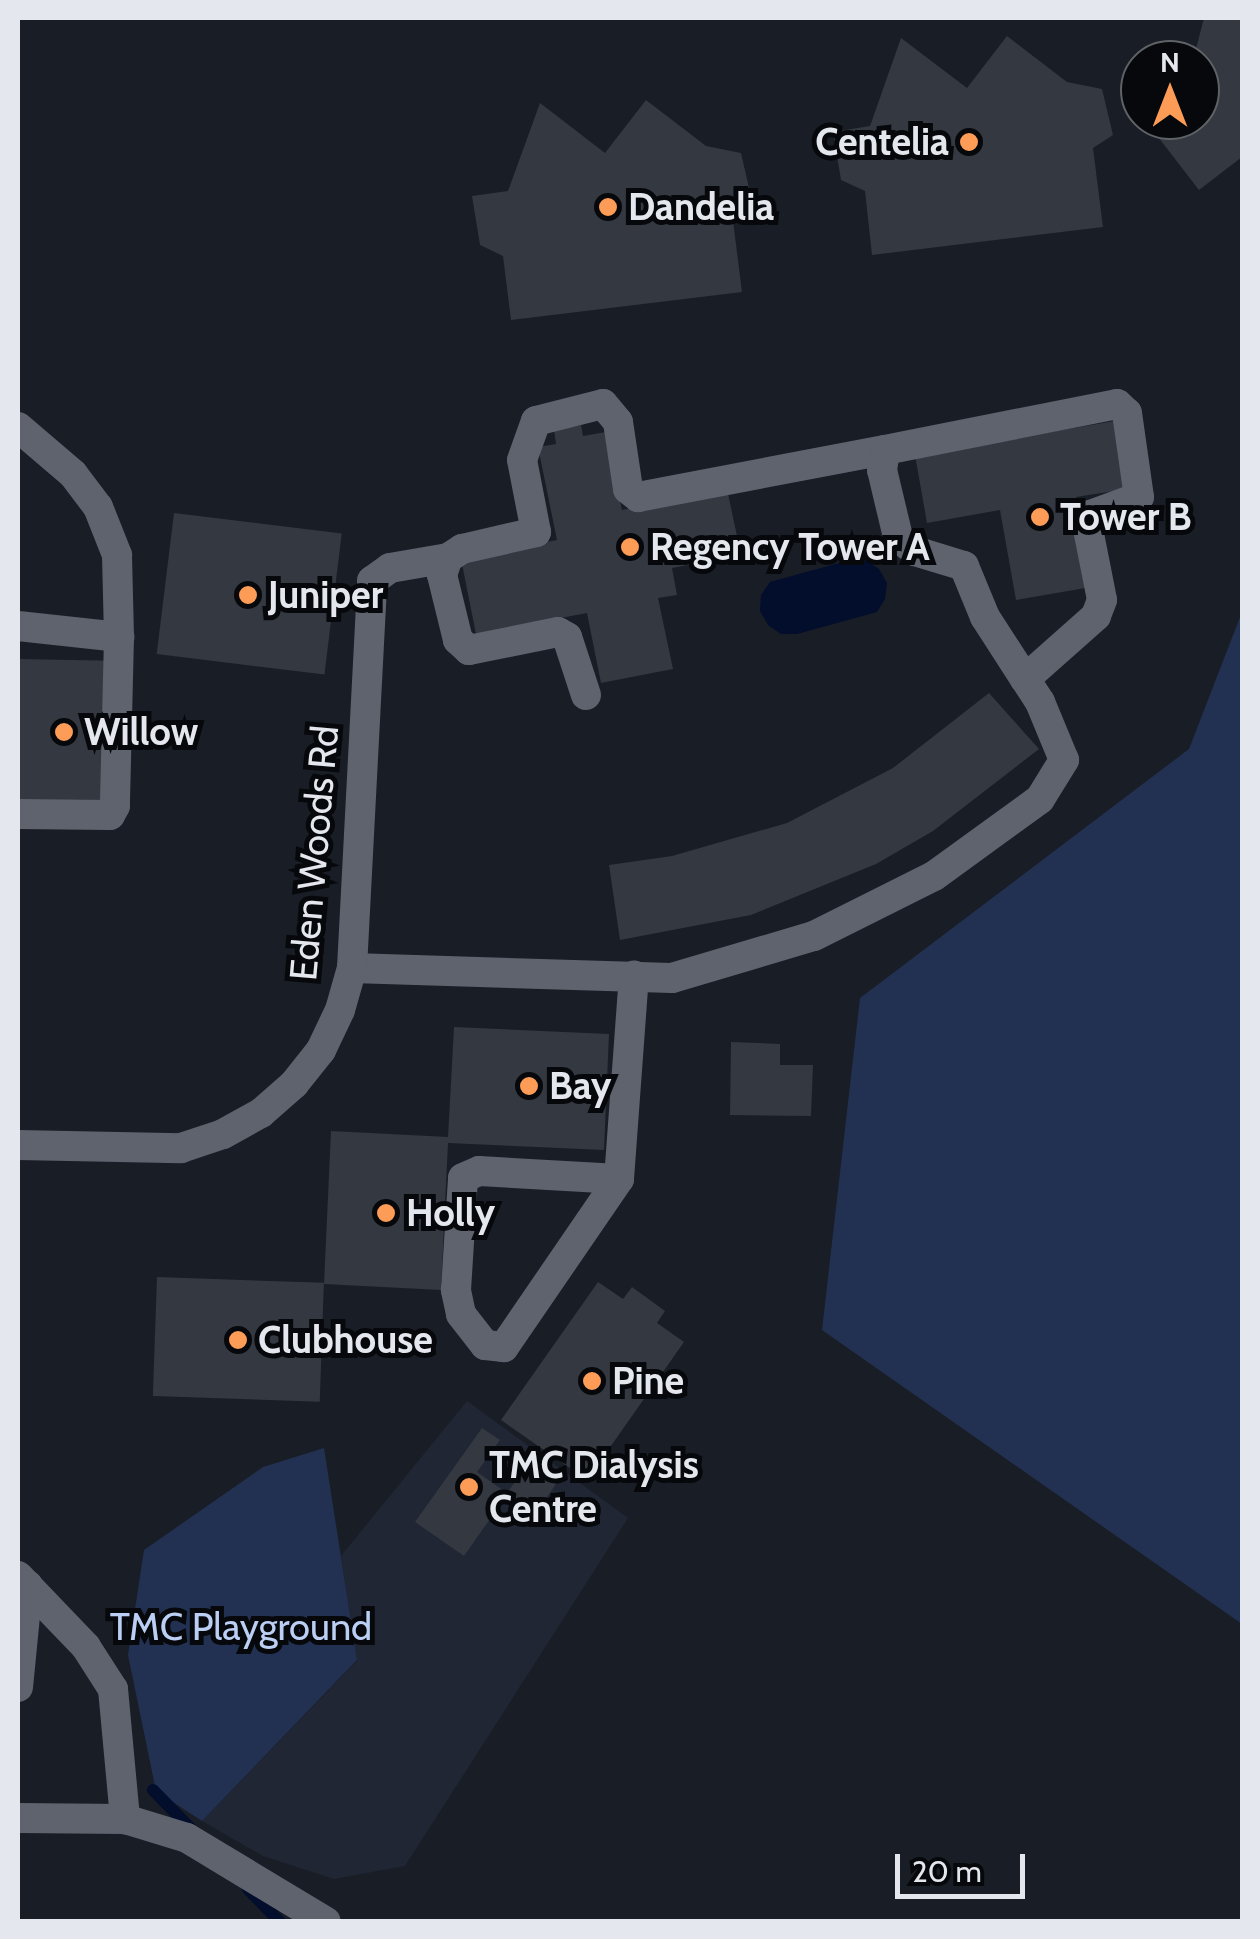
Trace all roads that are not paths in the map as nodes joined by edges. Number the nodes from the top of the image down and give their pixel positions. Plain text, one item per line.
1 (18, 426) edge
2 (885, 450) junction
3 (448, 558) junction
4 (18, 626) edge
5 (120, 637) junction
6 (1025, 680) junction
7 (586, 696) dead end
8 (18, 814) edge
9 (352, 968) junction
10 (634, 976) junction
11 (18, 1146) edge
12 (619, 1179) junction
13 (23, 1580) edge
14 (18, 1687) edge
15 (18, 1818) edge
16 (125, 1819) junction
17 (326, 1922) edge

1 - 5 street
2 - 3 street, Eden Woods Rd
2 - 6 street
2 - 6 street
3 - 7 street
3 - 9 street, Eden Woods Rd
4 - 5 street
5 - 8 street
6 - 10 street
9 - 10 street
9 - 11 street, Eden Woods Rd
10 - 12 street
12 - 12 street
13 - 14 street
13 - 16 street
15 - 16 street
16 - 17 street

